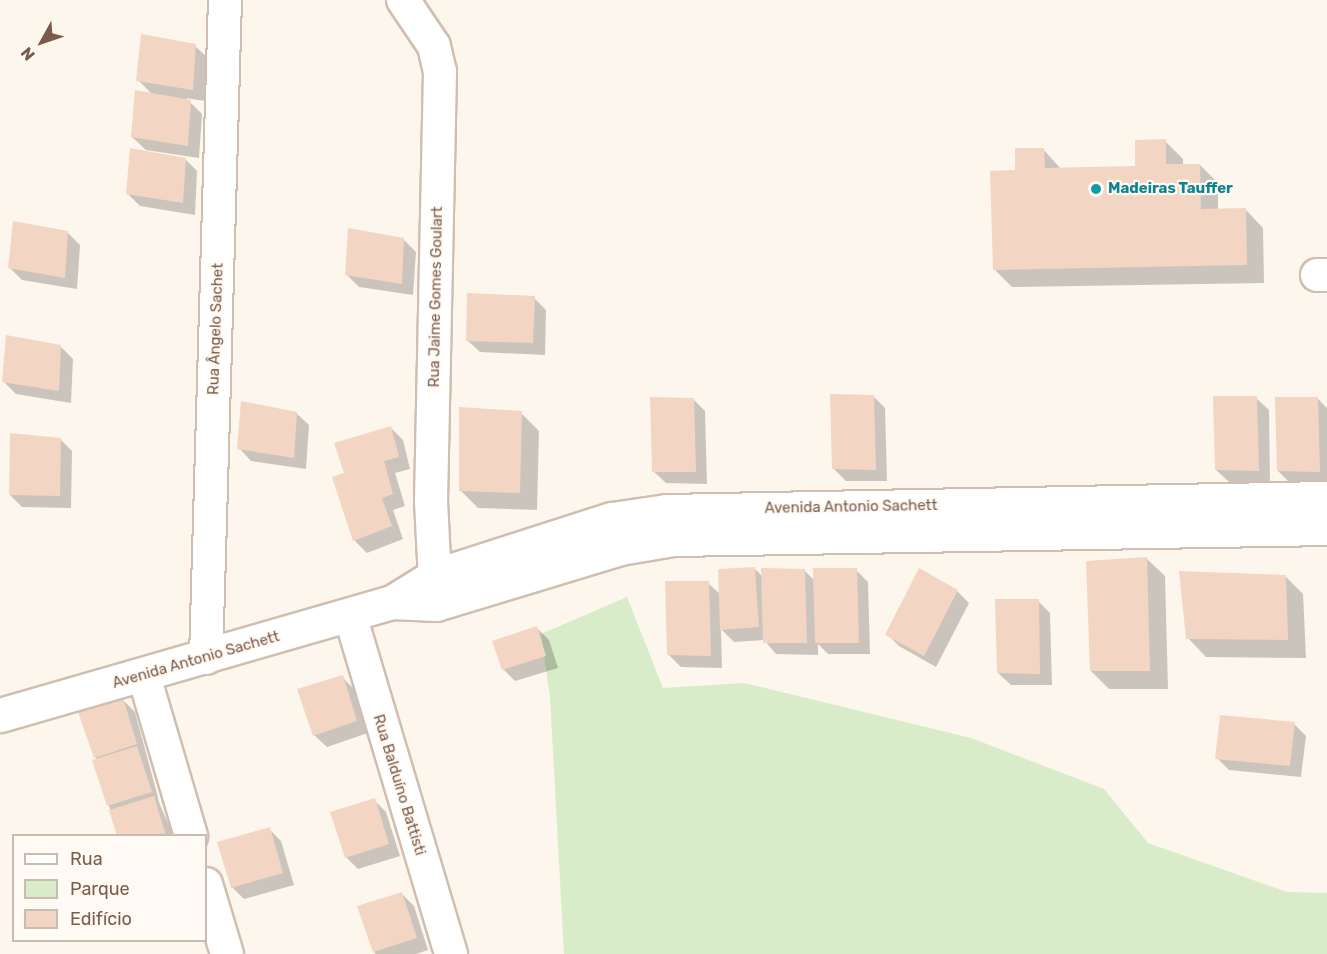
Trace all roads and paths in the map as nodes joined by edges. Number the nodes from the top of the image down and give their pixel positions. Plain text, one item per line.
1 (225, 0) edge
2 (403, 0) edge
3 (1327, 498) edge
4 (1176, 516) junction
5 (1327, 528) edge
6 (435, 590) junction
7 (350, 615) junction
8 (206, 658) junction
9 (144, 676) junction
10 (0, 715) edge
11 (190, 834) edge
12 (207, 887) edge
13 (227, 954) edge
14 (451, 954) edge

1 - 8 street, Rua Ângelo Sachet
2 - 6 street, Rua Jaime Gomes Goulart
3 - 4 street, Avenida Antonio Sachett
4 - 5 street, Avenida Antonio Sachett
4 - 6 street, Avenida Antonio Sachett
6 - 7 street, Avenida Antonio Sachett
7 - 8 street, Avenida Antonio Sachett
7 - 14 street, Rua Balduíno Battisti
8 - 9 street, Avenida Antonio Sachett
9 - 10 street, Avenida Antonio Sachett
9 - 11 street
12 - 13 street

